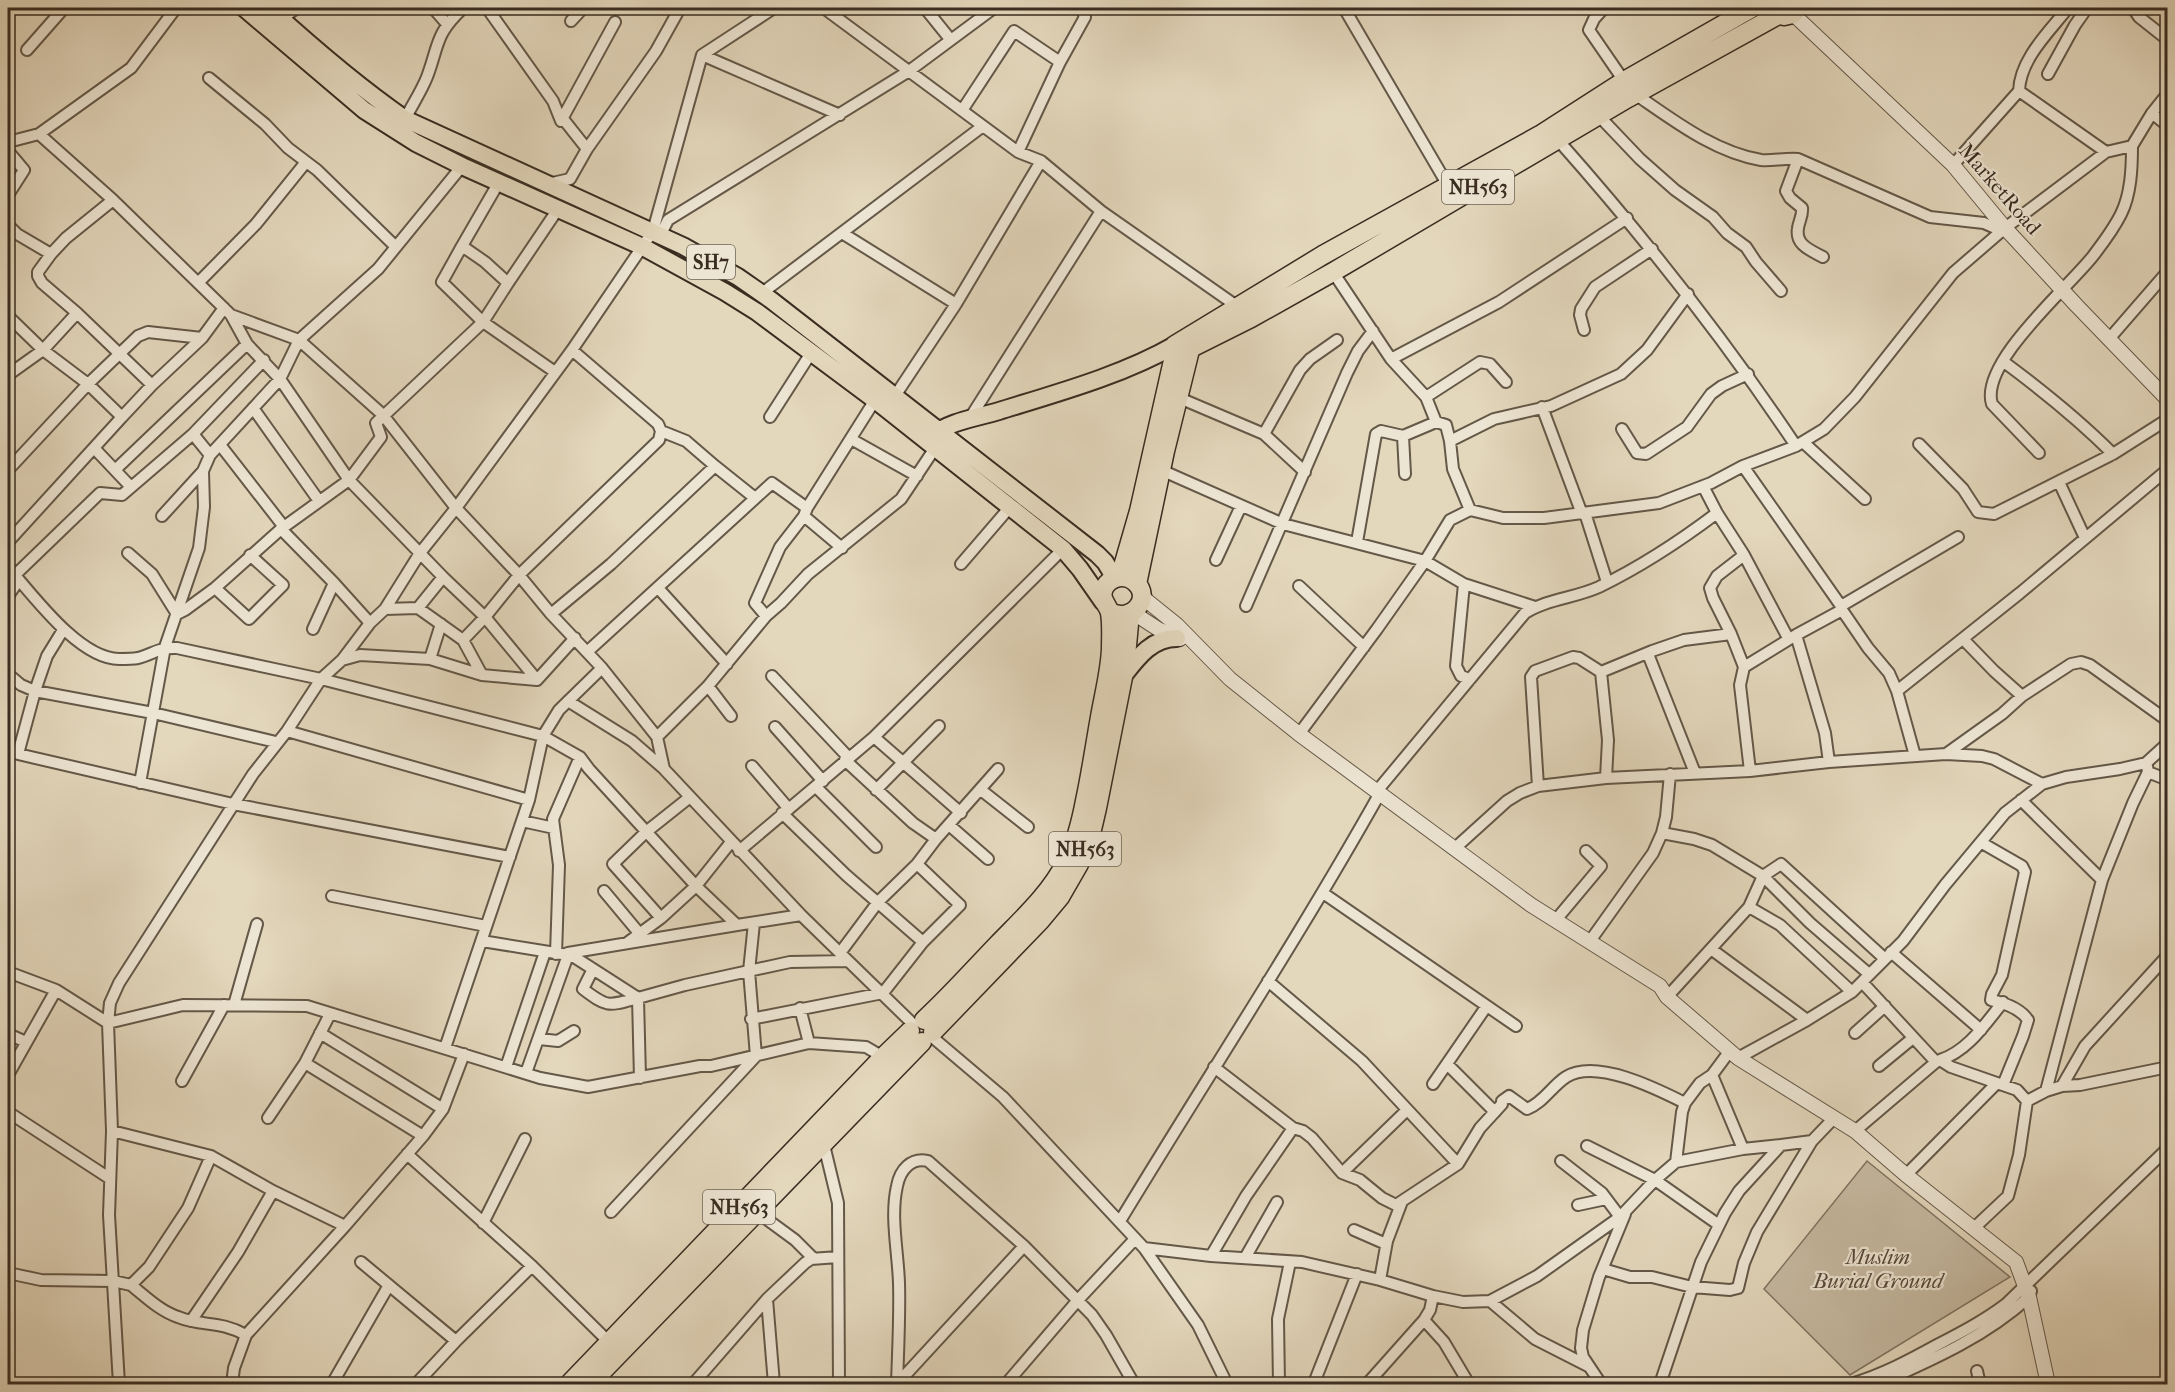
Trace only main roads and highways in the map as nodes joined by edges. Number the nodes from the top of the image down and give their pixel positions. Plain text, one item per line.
1 (244, 8) edge
2 (1741, 10) edge
3 (1786, 11) edge
4 (275, 13) edge
5 (1629, 87) junction
6 (1452, 193) junction
7 (1182, 347) junction
8 (938, 440) junction
9 (1129, 593) junction
10 (1107, 607) junction
11 (1177, 638) road end
12 (1124, 675) junction
13 (922, 1031) junction
14 (615, 1348) junction
15 (569, 1384) edge
16 (590, 1384) edge

1 - 8 main road, SH7
2 - 5 highway, NH563
3 - 5 highway, NH563
4 - 8 main road, SH7
5 - 6 highway, NH563
5 - 6 highway, NH563
6 - 7 highway, NH563
6 - 7 highway, NH563
7 - 8 main road
7 - 8 main road
7 - 9 highway, NH563
7 - 9 highway, NH563
8 - 9 main road, SH7
8 - 10 main road, SH7
9 - 10 highway
9 - 10 highway, NH563
9 - 12 highway, NH563
10 - 13 highway, NH563
11 - 12 main road
12 - 13 highway, NH563
13 - 14 highway, NH563
13 - 14 highway, NH563
14 - 15 highway, NH563
14 - 16 highway, NH563

